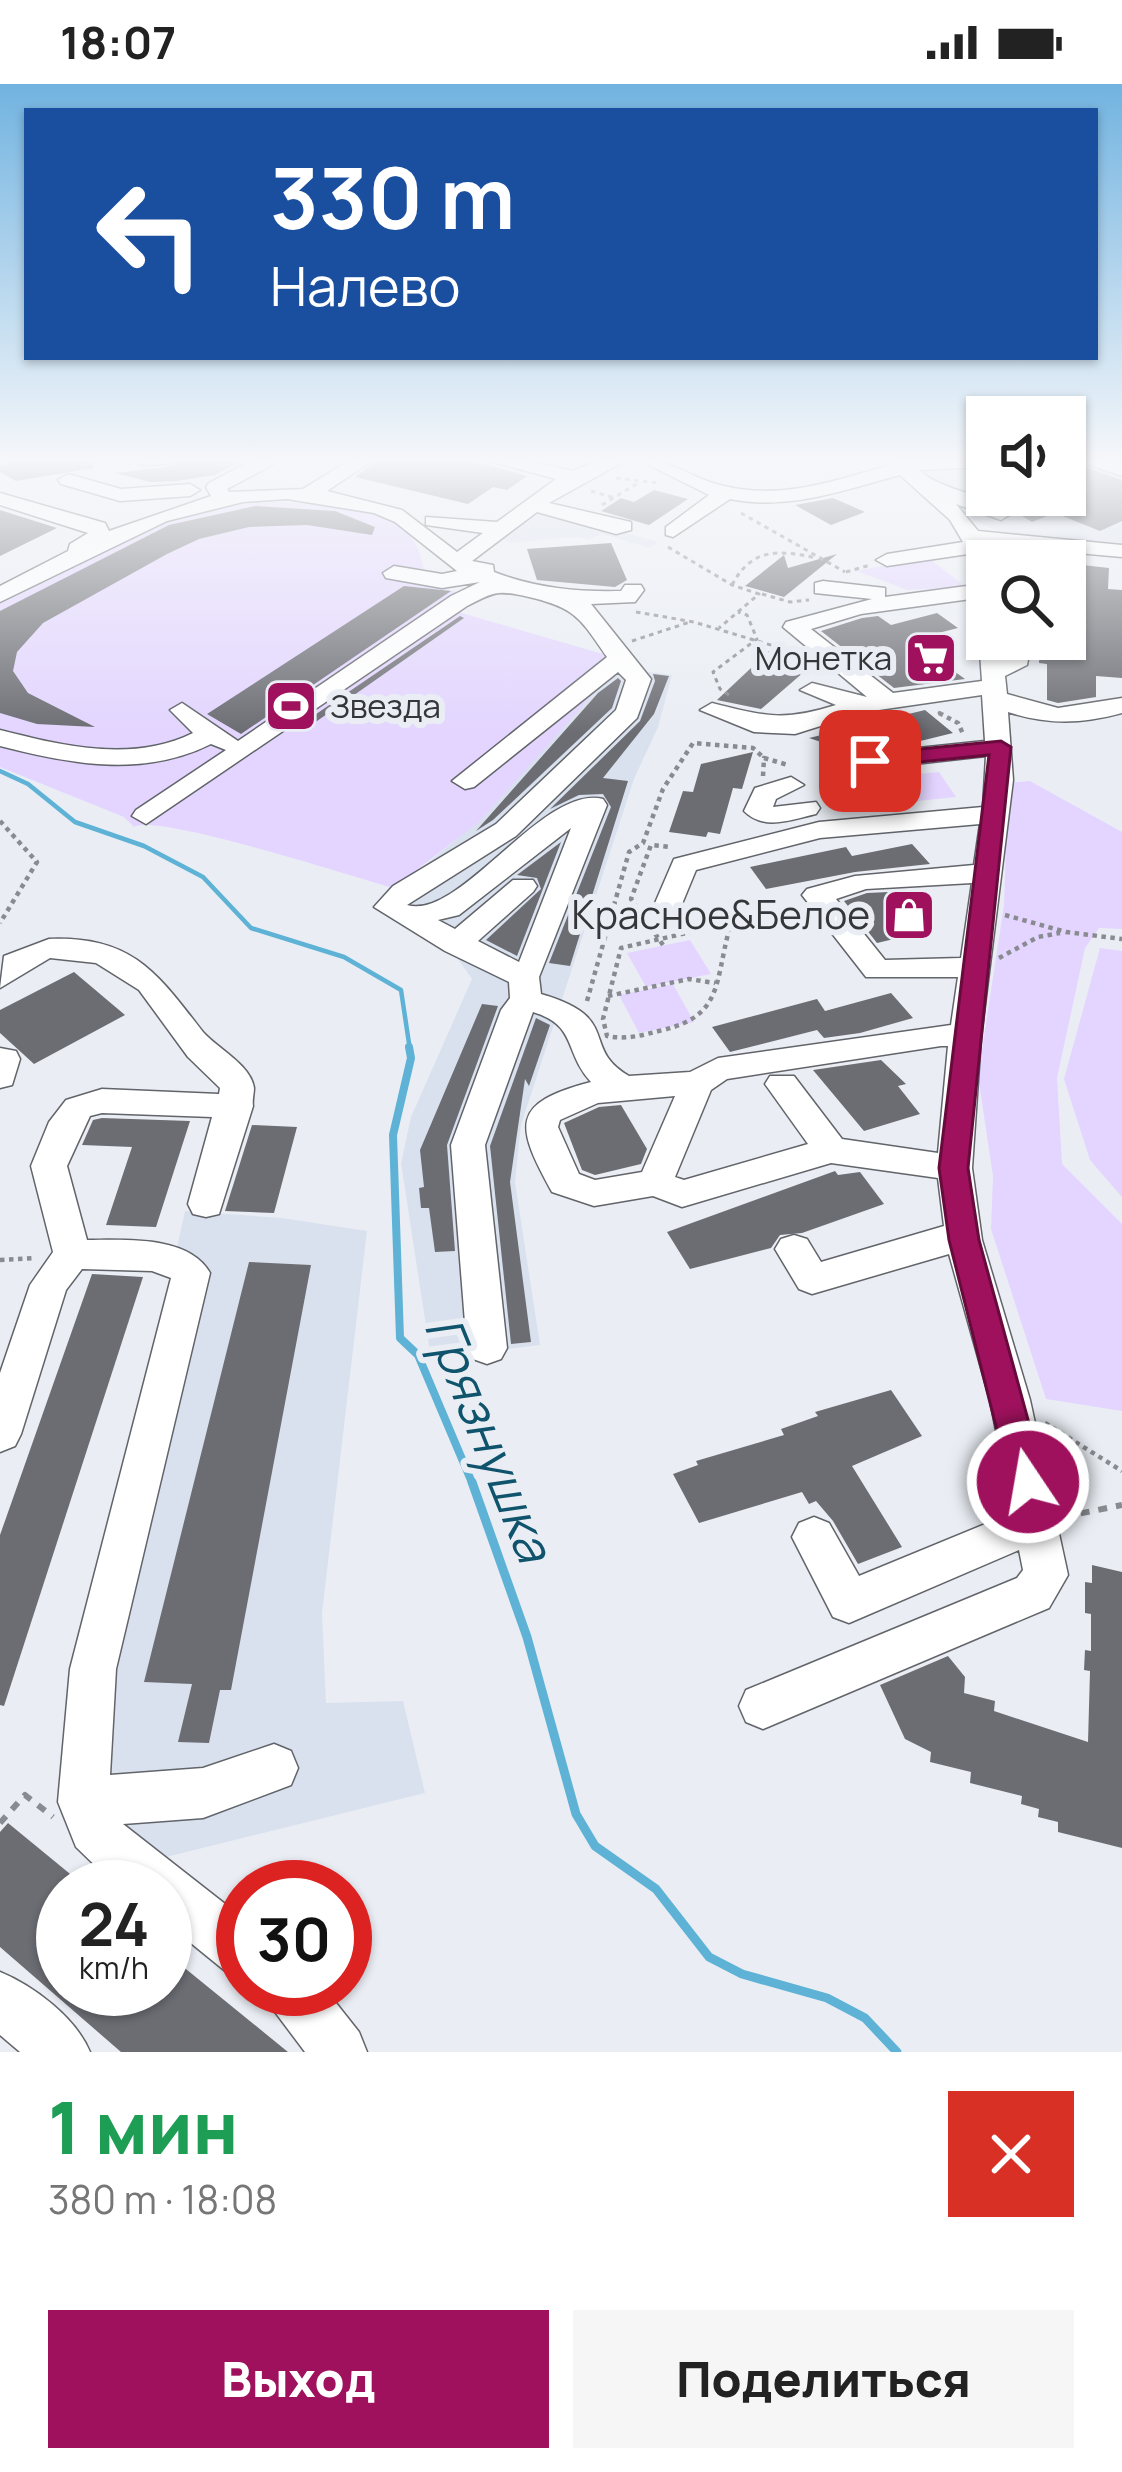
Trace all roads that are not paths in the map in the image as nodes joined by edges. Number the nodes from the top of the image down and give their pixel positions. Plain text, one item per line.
1 (74, 550) edge
2 (81, 550) edge
3 (443, 550) edge
4 (476, 550) edge
5 (1086, 550) edge
6 (1122, 550) edge
7 (966, 553) edge
8 (60, 560) junction
9 (887, 560) dead end
10 (465, 566) junction
11 (394, 573) dead end
12 (500, 576) junction
13 (0, 585) edge
14 (823, 588) road end
15 (966, 594) edge
16 (0, 595) edge
17 (951, 596) junction
18 (570, 600) junction
19 (633, 600) road end
20 (614, 656) junction
21 (994, 673) edge
22 (812, 690) dead end
23 (883, 703) junction
24 (1122, 705) edge
25 (182, 710) dead end
26 (712, 710) dead end
27 (210, 734) junction
28 (0, 738) edge
29 (985, 747) junction
30 (244, 749) junction
31 (870, 761) dead end
32 (465, 781) dead end
33 (995, 814) junction
34 (146, 816) dead end
35 (986, 873) junction
36 (523, 886) dead end
37 (668, 910) dead end
38 (409, 919) junction
39 (456, 944) junction
40 (974, 967) junction
41 (0, 978) edge
42 (525, 988) junction
43 (965, 1037) junction
44 (0, 1059) edge
45 (0, 1077) edge
46 (697, 1083) junction
47 (782, 1084) dead end
48 (624, 1087) junction
49 (236, 1106) junction
50 (831, 1150) junction
51 (954, 1168) junction
52 (656, 1183) junction
53 (206, 1204) dead end
54 (964, 1240) junction
55 (794, 1250) dead end
56 (72, 1254) junction
57 (487, 1348) dead end
58 (12, 1375) edge
59 (0, 1434) edge
60 (1037, 1522) junction
61 (814, 1538) dead end
62 (763, 1706) dead end
63 (274, 1768) dead end
64 (62, 1805) junction
65 (129, 1860) edge
66 (192, 1910) edge
67 (216, 1929) edge
68 (0, 1999) edge
69 (312, 2016) edge
70 (62, 2052) edge
71 (339, 2052) edge

1 - 8 street
2 - 8 street
3 - 10 street
4 - 10 street
5 - 6 street
7 - 9 street
8 - 13 street
8 - 16 street
10 - 11 street
10 - 12 street
12 - 18 street
12 - 30 street
14 - 17 street
15 - 17 street
17 - 23 street
18 - 19 street
18 - 20 street
20 - 32 street
20 - 38 street
21 - 23 street
21 - 24 street
21 - 29 street
22 - 23 street
23 - 26 street
25 - 27 street
27 - 28 street
27 - 30 street
29 - 31 street
29 - 33 street
30 - 34 street
33 - 35 street
33 - 37 street
35 - 40 street
35 - 40 street
36 - 39 street
38 - 39 street
38 - 42 street
39 - 42 street
40 - 43 street
41 - 49 street
42 - 48 street
42 - 57 street
43 - 46 street
43 - 51 street
44 - 45 street
46 - 48 street
46 - 52 street
47 - 50 street
48 - 52 street
49 - 53 street
49 - 56 street
50 - 51 street
50 - 52 street
51 - 54 street
54 - 55 street
54 - 60 street
56 - 58 street
56 - 64 street
58 - 59 street
60 - 61 street
60 - 62 street
63 - 64 street
64 - 65 street
66 - 67 street
68 - 70 street
69 - 71 street

